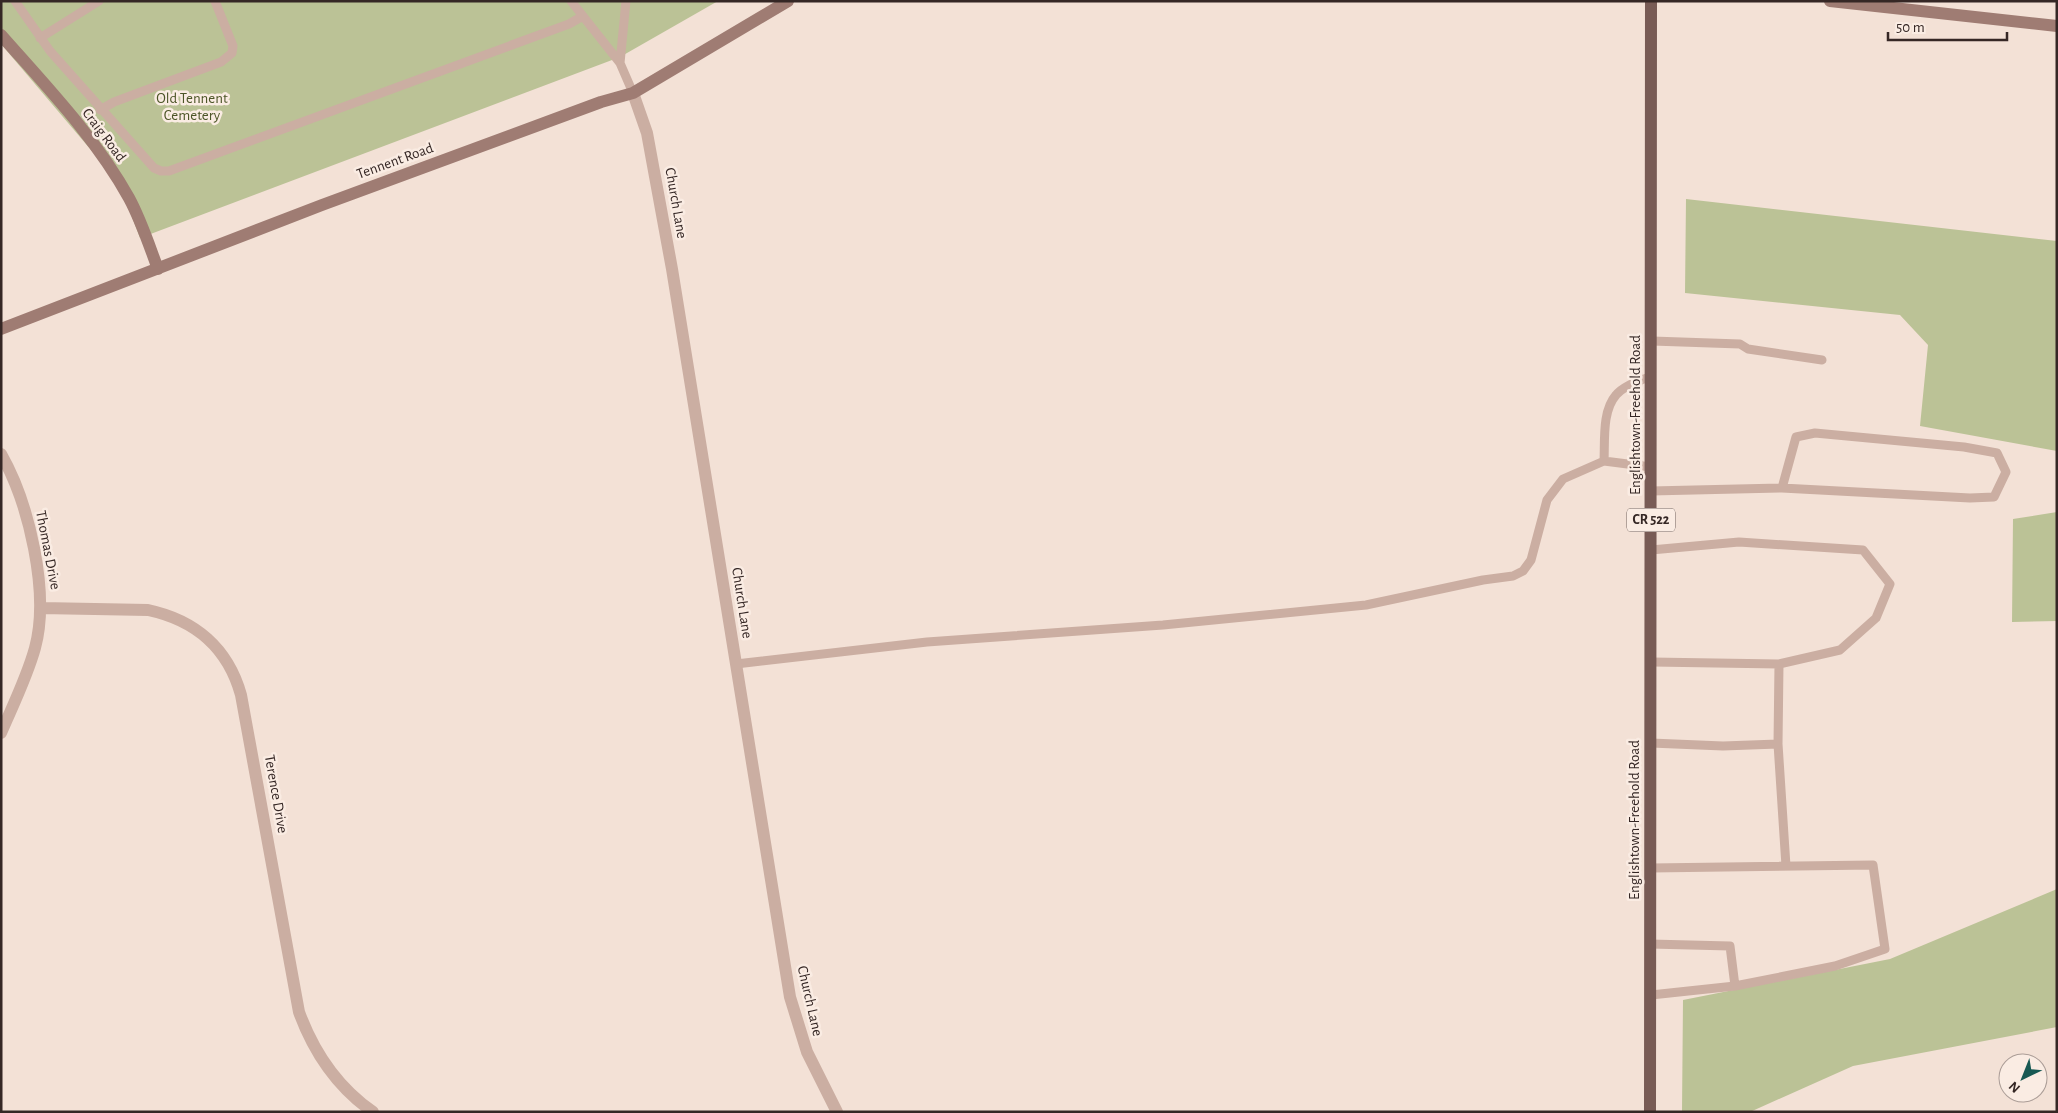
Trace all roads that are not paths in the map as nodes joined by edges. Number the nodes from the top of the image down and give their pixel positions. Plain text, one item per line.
1 (15, 1) edge
2 (99, 1) edge
3 (215, 1) edge
4 (571, 1) edge
5 (626, 1) edge
6 (788, 1) edge
7 (1651, 1) edge
8 (1830, 1) edge
9 (583, 16) junction
10 (2057, 26) edge
11 (1, 35) edge
12 (40, 38) junction
13 (620, 63) junction
14 (633, 93) junction
15 (100, 110) junction
16 (158, 269) junction
17 (1, 329) edge
18 (1652, 341) junction
19 (1822, 360) dead end
20 (1652, 376) junction
21 (1, 442) edge
22 (3, 456) edge
23 (1604, 461) junction
24 (1651, 468) junction
25 (1782, 488) junction
26 (1651, 490) junction
27 (1651, 550) junction
28 (41, 608) junction
29 (1652, 662) junction
30 (736, 664) junction
31 (1779, 664) junction
32 (1, 733) edge
33 (1651, 743) junction
34 (1778, 744) junction
35 (1786, 866) junction
36 (1650, 868) junction
37 (1650, 944) junction
38 (1735, 986) junction
39 (1651, 995) junction
40 (373, 1112) edge
41 (837, 1112) edge
42 (1650, 1112) edge

1 - 12 lane
2 - 12 lane
3 - 15 lane
4 - 9 lane
5 - 13 lane
6 - 14 street, Tennent Road
7 - 18 main road, Englishtown-Freehold Road / CR 522
8 - 10 street
9 - 13 lane
9 - 15 lane
11 - 16 street, Craig Road
12 - 15 lane
13 - 14 lane
14 - 16 street, Tennent Road
14 - 30 street, Church Lane
16 - 17 street, Tennent Road
18 - 19 lane
18 - 20 main road, Englishtown-Freehold Road / CR 522
20 - 23 lane
20 - 24 main road, Englishtown-Freehold Road / CR 522
21 - 22 street, Thomas Drive
22 - 28 street, Thomas Drive
23 - 24 lane
23 - 30 lane
24 - 26 main road, Englishtown-Freehold Road / CR 522
25 - 25 lane
25 - 26 lane
26 - 27 main road, Englishtown-Freehold Road / CR 522
27 - 29 main road, Englishtown-Freehold Road / CR 522
27 - 31 lane
28 - 32 street, Thomas Drive
28 - 40 street, Terence Drive
29 - 31 lane
29 - 33 main road, Englishtown-Freehold Road / CR 522
30 - 41 street, Church Lane
31 - 34 lane
33 - 34 lane
33 - 36 main road, Englishtown-Freehold Road / CR 522
34 - 35 lane
35 - 36 lane
35 - 38 lane
36 - 37 main road, Englishtown-Freehold Road / CR 522
37 - 38 lane
37 - 39 main road, Englishtown-Freehold Road / CR 522
38 - 39 lane
39 - 42 main road, Englishtown-Freehold Road / CR 522

